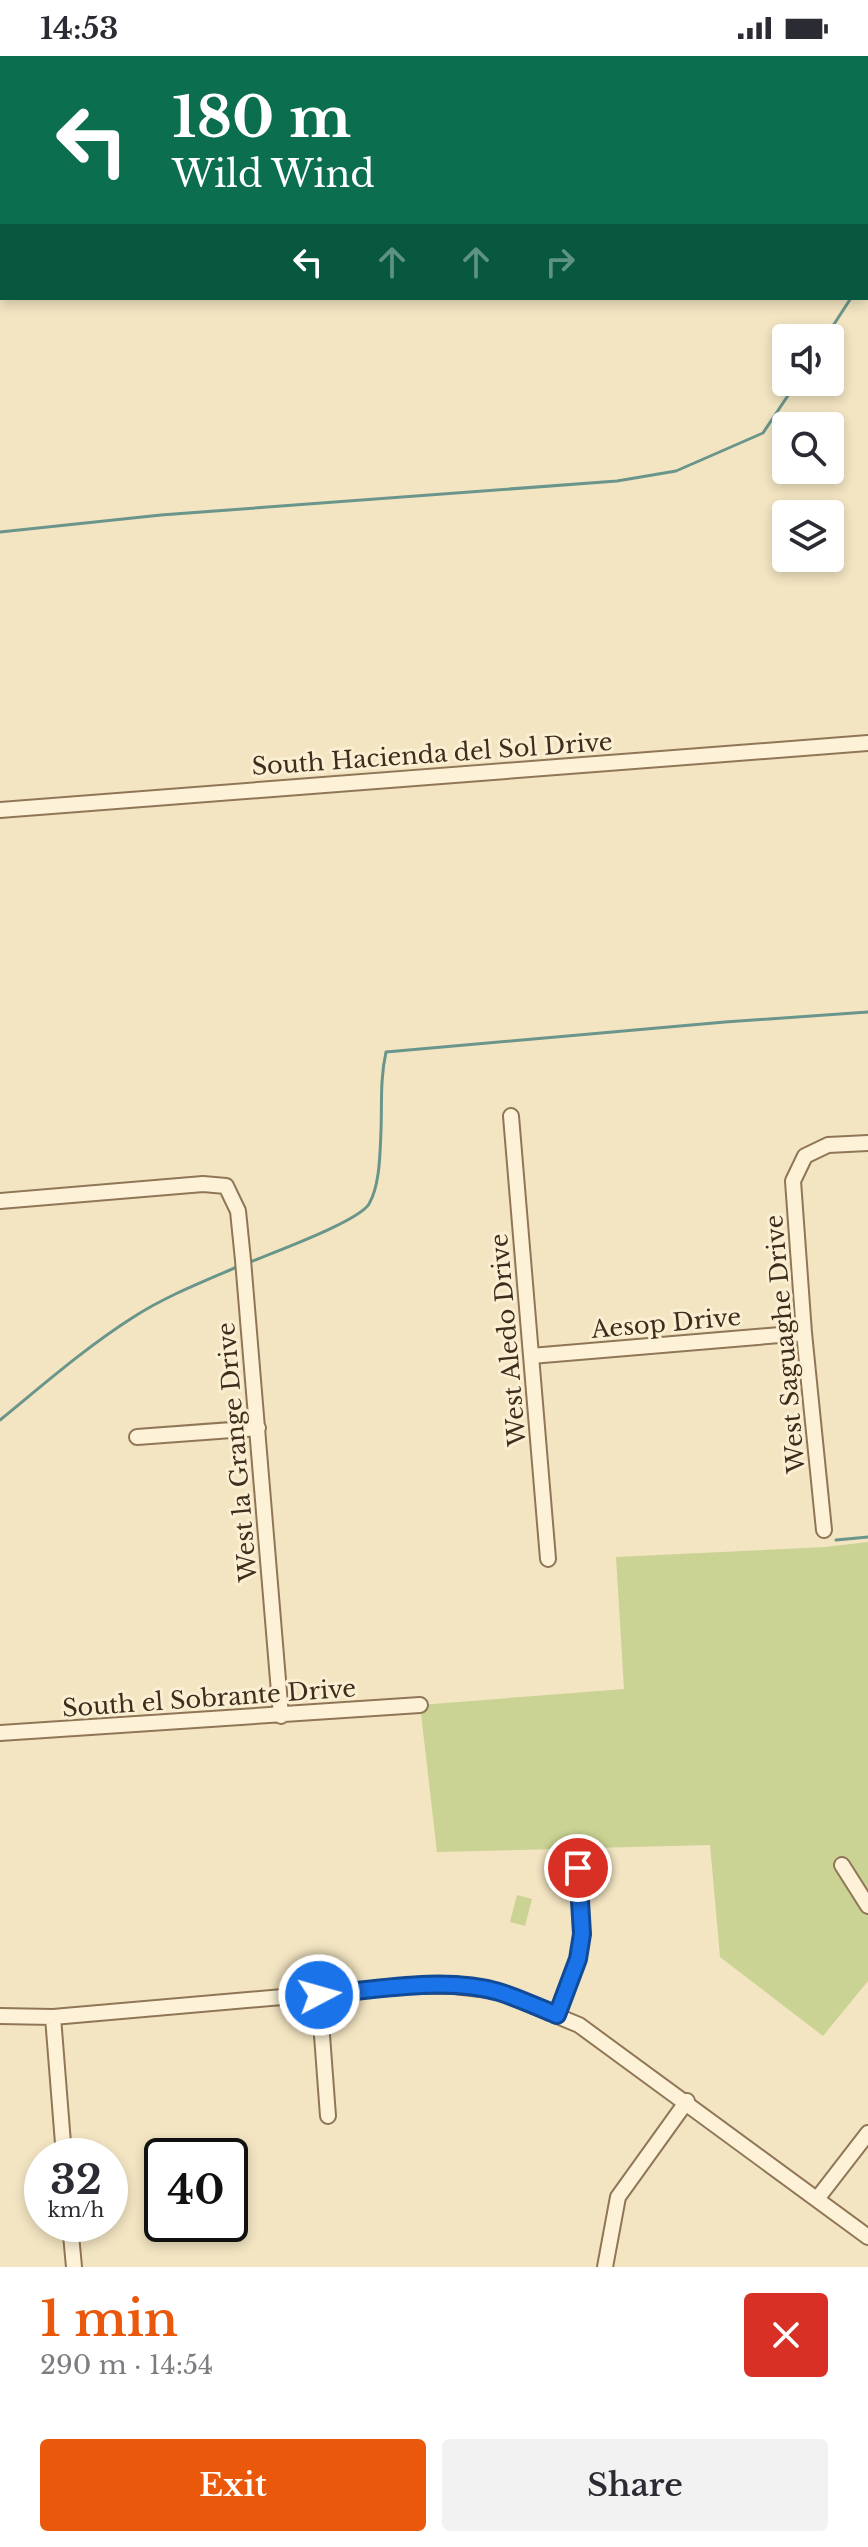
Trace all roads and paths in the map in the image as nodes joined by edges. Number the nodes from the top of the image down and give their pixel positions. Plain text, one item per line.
1 (868, 743) edge
2 (0, 810) edge
3 (511, 1116) dead end
4 (868, 1143) edge
5 (0, 1201) edge
6 (804, 1333) junction
7 (531, 1356) junction
8 (258, 1428) junction
9 (137, 1437) dead end
10 (824, 1530) dead end
11 (548, 1559) dead end
12 (420, 1705) dead end
13 (281, 1716) junction
14 (0, 1733) edge
15 (842, 1865) dead end
16 (578, 1868) dead end
17 (868, 1906) edge
18 (319, 1995) junction
19 (557, 2015) junction
20 (0, 2016) edge
21 (53, 2017) junction
22 (687, 2101) junction
23 (328, 2116) dead end
24 (868, 2133) edge
25 (63, 2138) edge
26 (817, 2199) junction
27 (868, 2237) edge
28 (72, 2242) edge
29 (74, 2267) edge
30 (605, 2267) edge

1 - 2 street, South Hacienda del Sol Drive
3 - 7 street, West Aledo Drive
4 - 6 street, West Saguaghe Drive
5 - 8 street, West la Grange Drive
6 - 7 street, Aesop Drive
6 - 10 street, West Saguaghe Drive
7 - 11 street, West Aledo Drive
8 - 9 street
8 - 13 street, West la Grange Drive
12 - 13 street, South el Sobrante Drive
13 - 14 street, South el Sobrante Drive
15 - 17 street
16 - 19 street
18 - 19 street
18 - 21 street
18 - 23 street
19 - 22 street
20 - 21 street
21 - 25 street
22 - 26 street
22 - 30 street
24 - 26 street
26 - 27 street
28 - 29 street

